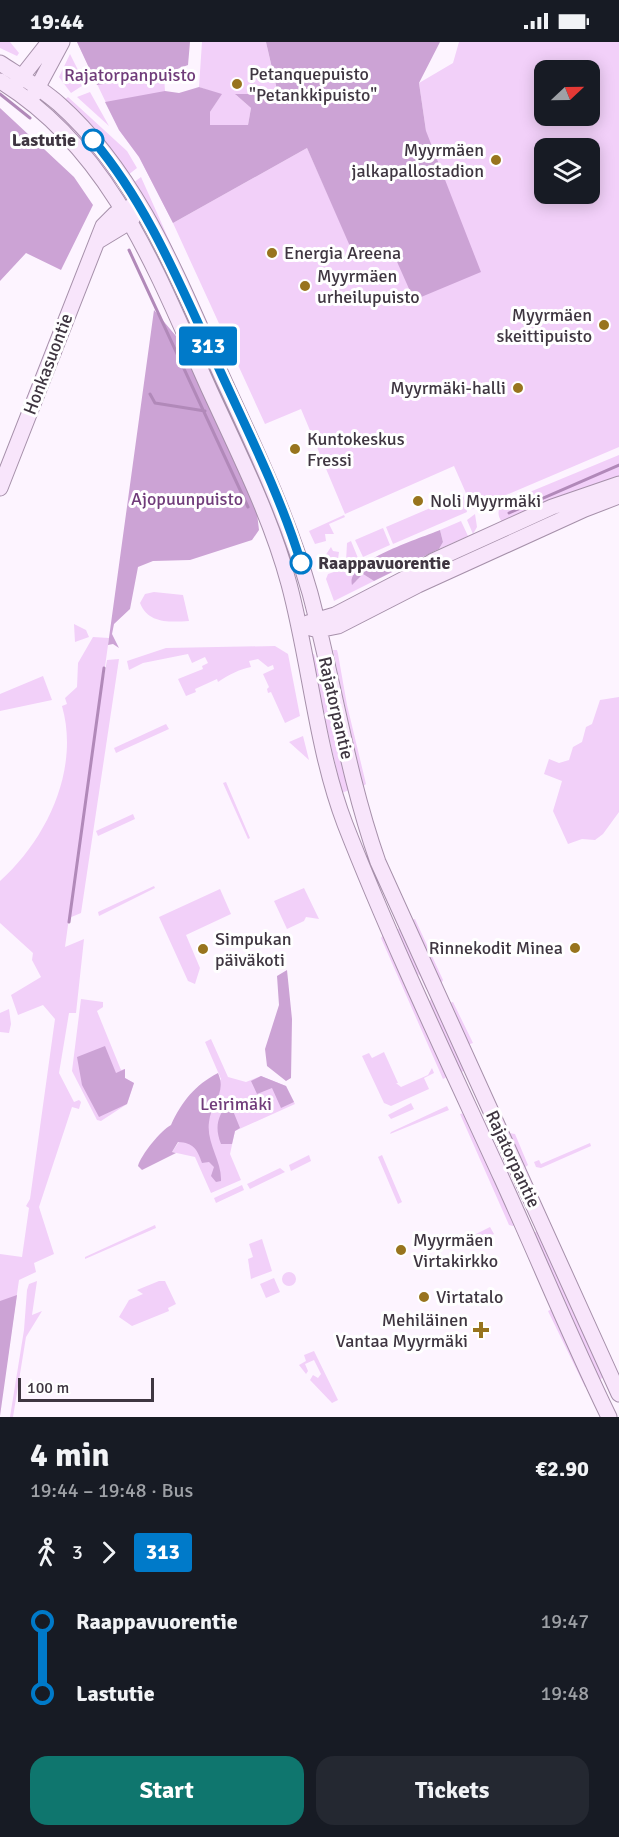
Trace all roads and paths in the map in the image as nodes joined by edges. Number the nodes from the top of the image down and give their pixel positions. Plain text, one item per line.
1 (49, 42) edge
2 (62, 42) edge
3 (0, 63) edge
4 (11, 82) edge
5 (39, 88) junction
6 (30, 101) junction
7 (140, 204) junction
8 (127, 215) junction
9 (619, 484) edge
10 (0, 488) edge
11 (619, 496) edge
12 (299, 625) junction
13 (318, 625) junction
14 (619, 1394) edge
15 (609, 1417) edge

1 - 4 main road
2 - 5 main road
3 - 4 main road, Rajatorpantie
4 - 5 main road, Rajatorpantie
4 - 6 main road, Rajatorpantie
5 - 6 main road
5 - 7 main road, Rajatorpantie
6 - 8 main road, Rajatorpantie
7 - 8 main road
7 - 13 main road, Rajatorpantie
8 - 10 main road, Honkasuontie
8 - 12 main road, Rajatorpantie
9 - 13 main road
11 - 13 main road
12 - 13 main road
12 - 15 main road, Rajatorpantie
13 - 14 main road, Rajatorpantie

